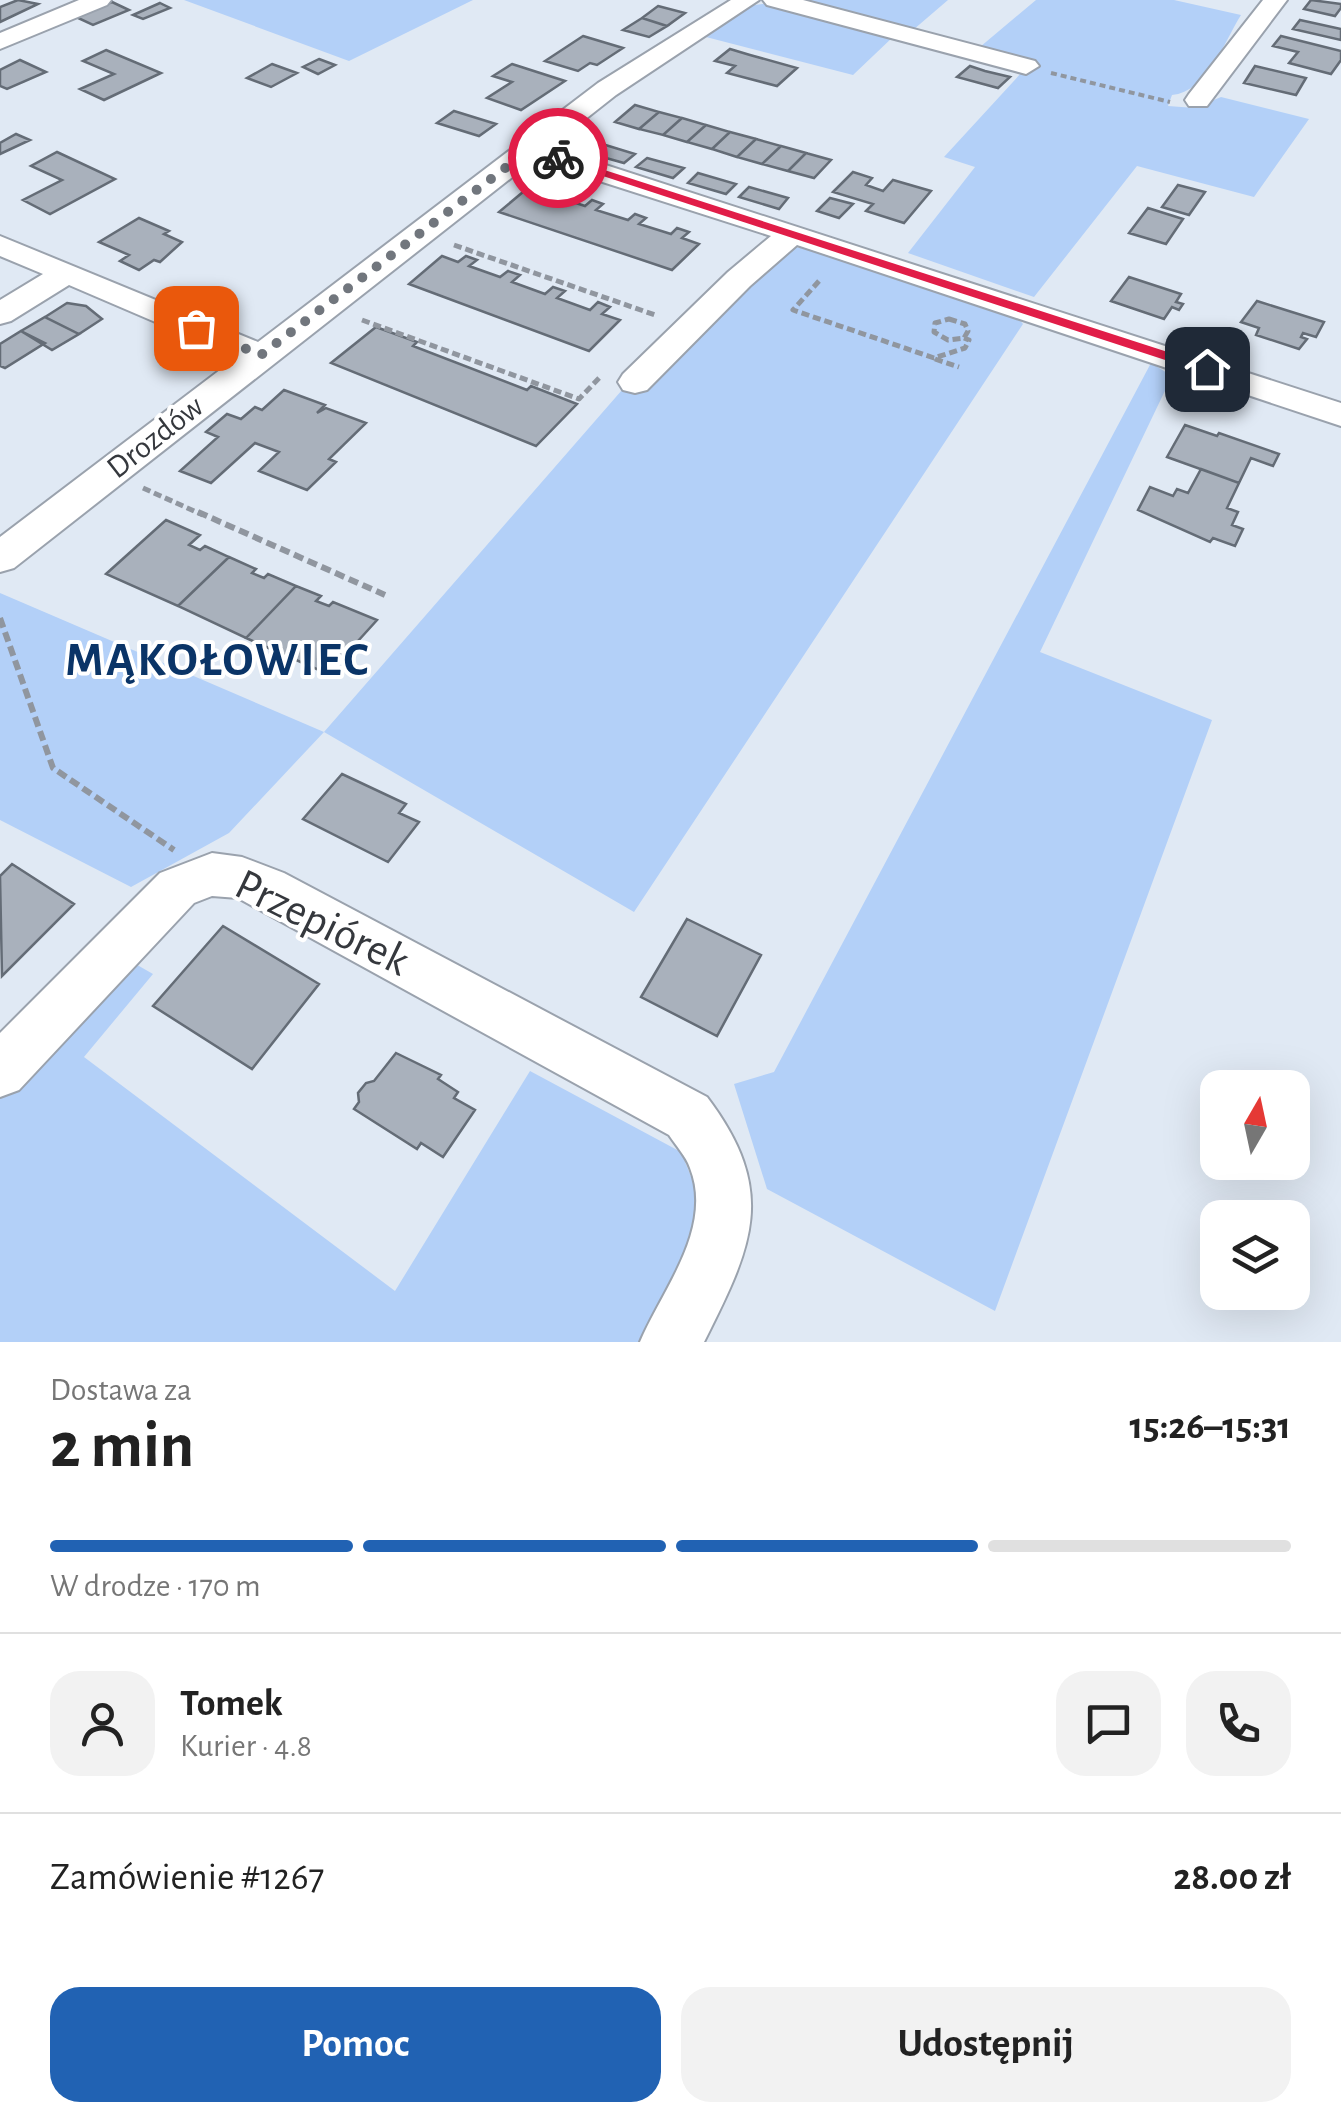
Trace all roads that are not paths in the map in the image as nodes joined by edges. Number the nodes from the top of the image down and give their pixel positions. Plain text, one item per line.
1 (99, 0) edge
2 (747, 0) edge
3 (776, 0) edge
4 (1275, 0) edge
5 (0, 42) edge
6 (1026, 66) road end
7 (1198, 100) road end
8 (530, 149) junction
9 (792, 234) junction
10 (0, 245) edge
11 (65, 274) junction
12 (0, 314) edge
13 (261, 355) junction
14 (620, 377) road end
15 (1341, 415) edge
16 (0, 558) edge
17 (0, 1071) edge
18 (671, 1342) edge

1 - 5 street
2 - 8 street, Drozdów
3 - 6 street
4 - 7 street
8 - 9 street
8 - 13 street, Drozdów
9 - 14 street
9 - 15 street
10 - 11 street
11 - 12 street
11 - 13 street
13 - 16 street, Drozdów
17 - 18 street, Przepiórek

